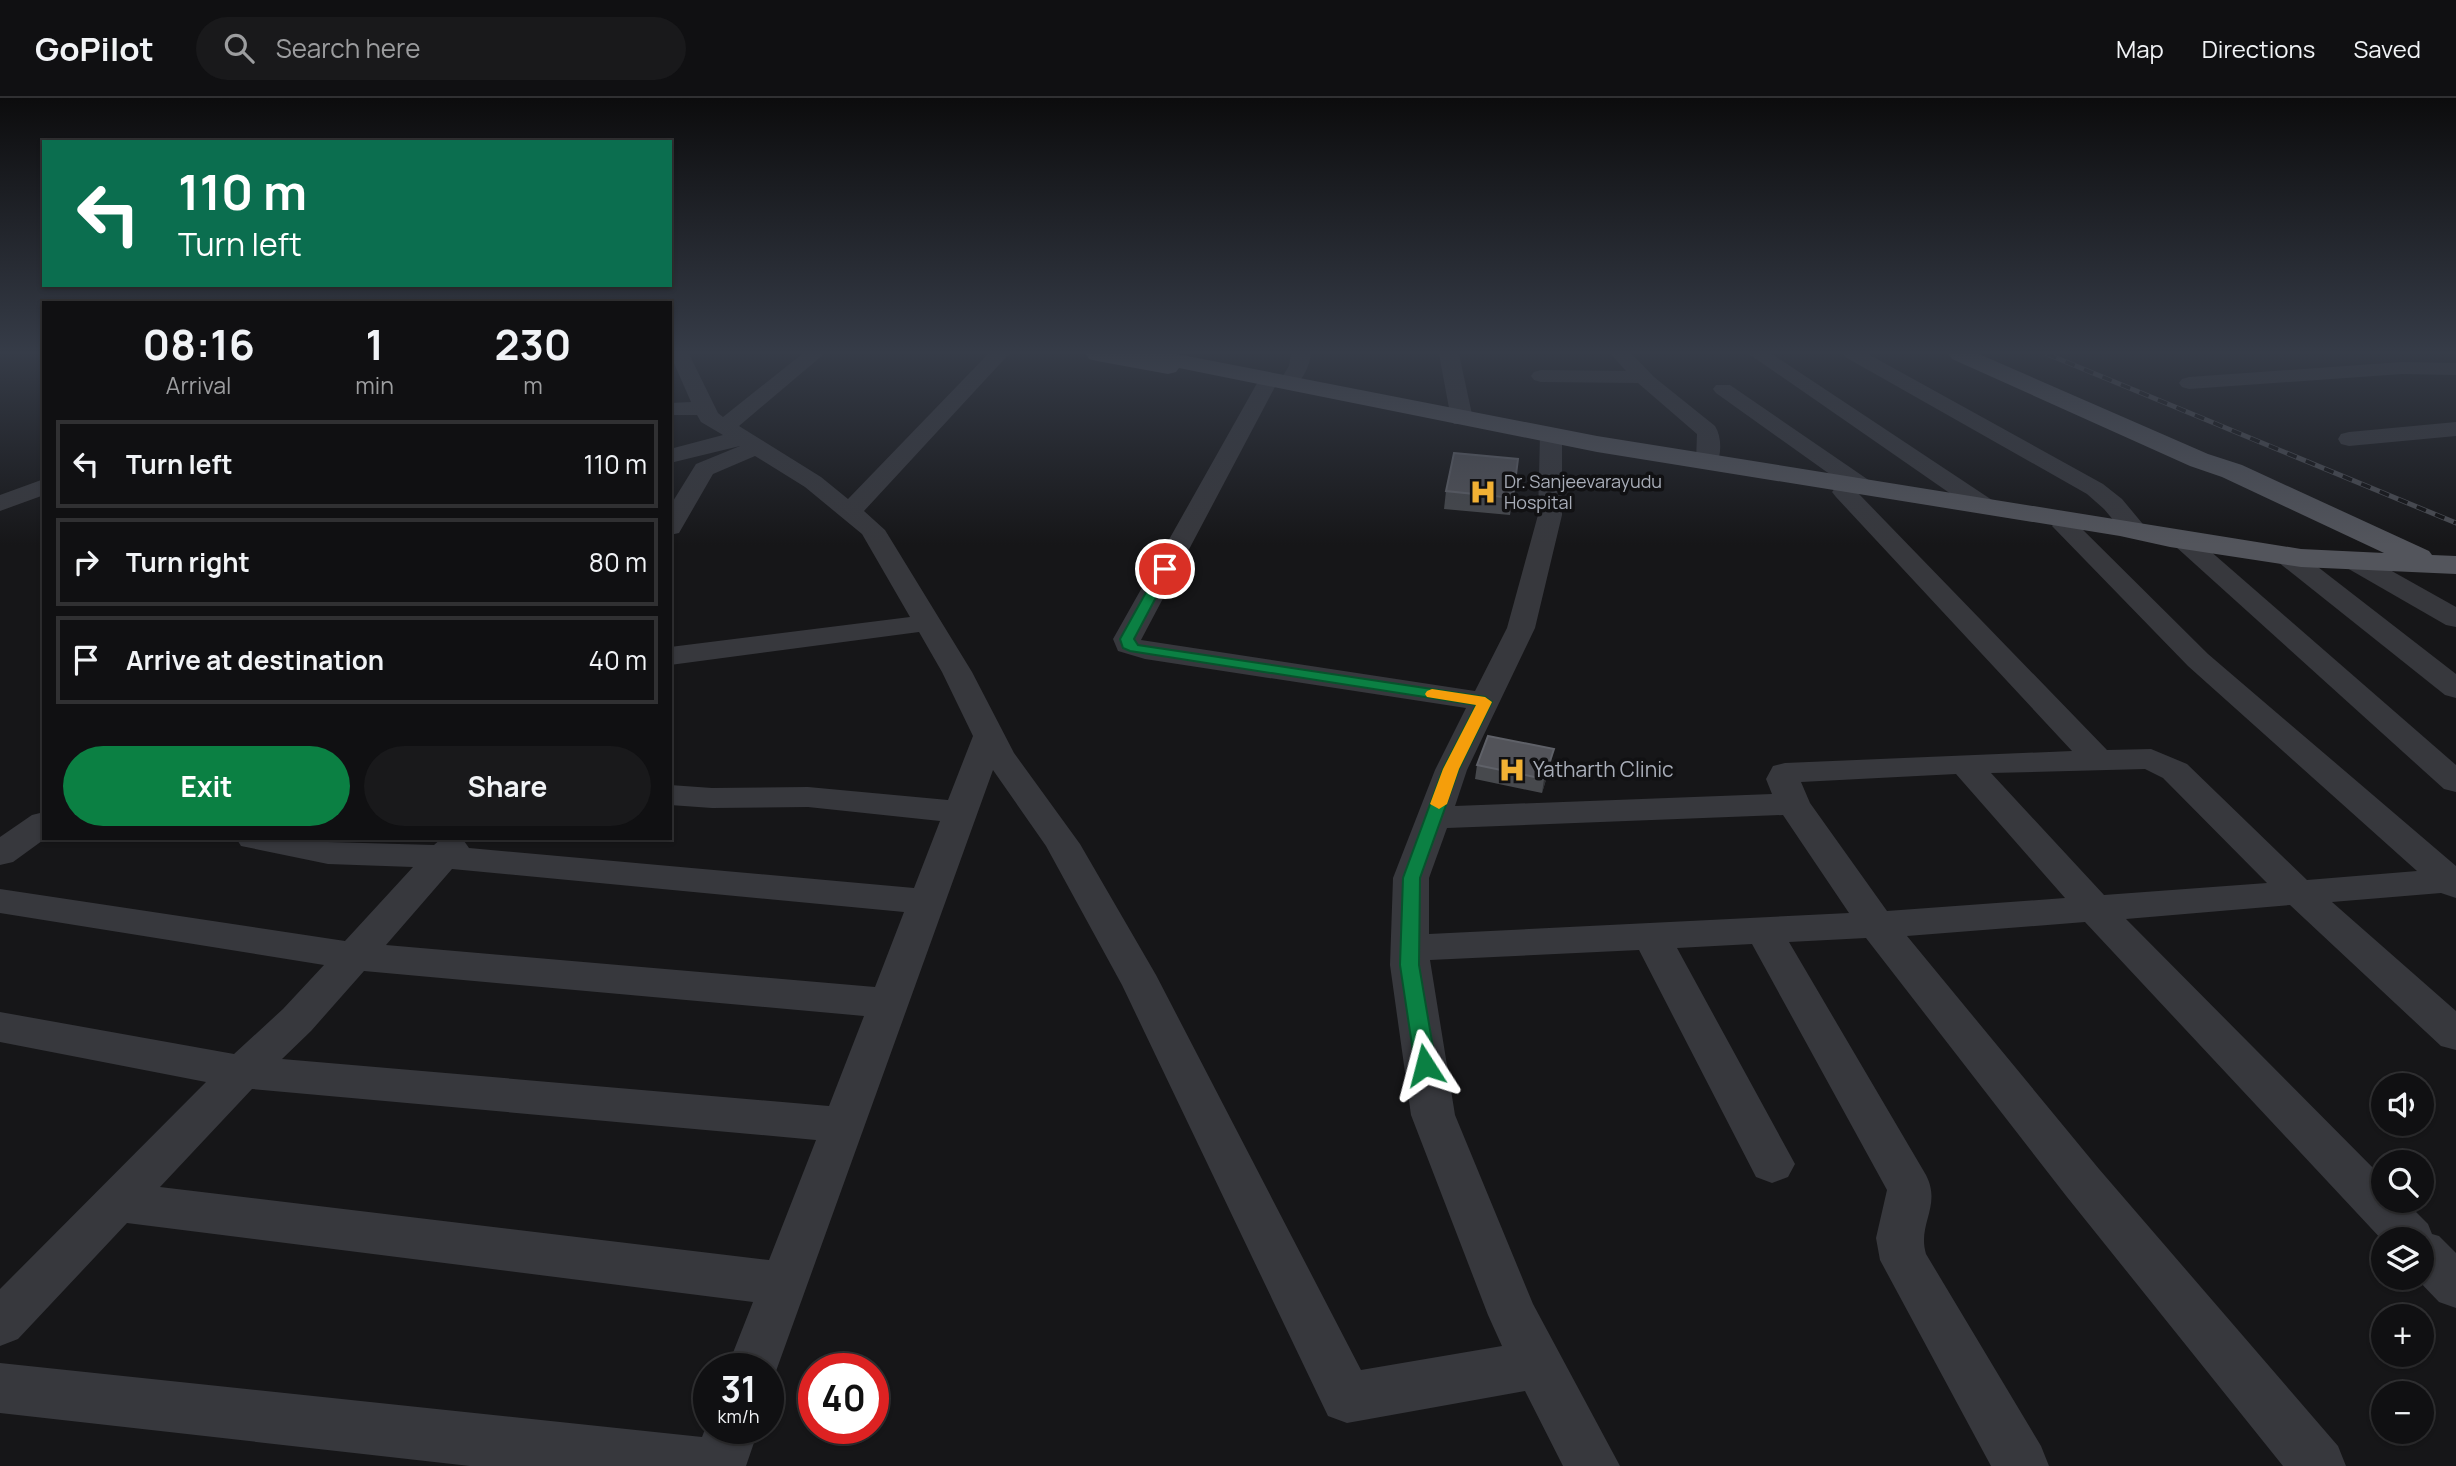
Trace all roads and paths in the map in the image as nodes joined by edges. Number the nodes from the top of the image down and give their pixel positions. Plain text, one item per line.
1 (938, 418) edge
2 (1257, 418) edge
3 (1447, 418) edge
4 (1456, 418) edge
5 (1691, 418) edge
6 (1760, 418) edge
7 (1854, 418) edge
8 (1968, 418) edge
9 (2104, 418) edge
10 (2124, 418) edge
11 (1462, 419) joint
12 (720, 426) edge
13 (2456, 429) edge
14 (1551, 439) junction
15 (2349, 439) dead end
16 (672, 455) edge
17 (1707, 462) junction
18 (2232, 471) junction
19 (42, 487) edge
20 (1853, 489) junction
21 (0, 504) edge
22 (1983, 505) junction
23 (849, 512) junction
24 (672, 525) edge
25 (2065, 526) junction
26 (2134, 529) junction
27 (2177, 539) junction
28 (2287, 556) junction
29 (2356, 562) junction
30 (2447, 566) edge
31 (2456, 619) edge
32 (927, 624) junction
33 (672, 656) edge
34 (2456, 689) edge
35 (1485, 702) junction
36 (989, 736) junction
37 (2097, 759) junction
38 (1965, 764) junction
39 (2456, 782) edge
40 (672, 795) edge
41 (1793, 804) junction
42 (961, 811) junction
43 (1433, 818) junction
44 (24, 828) edge
45 (263, 840) edge
46 (452, 848) edge
47 (0, 854) edge
48 (2454, 882) edge
49 (2299, 893) junction
50 (0, 901) edge
51 (927, 902) junction
52 (2095, 909) junction
53 (1877, 925) junction
54 (1765, 931) junction
55 (1651, 936) junction
56 (1410, 948) junction
57 (354, 956) junction
58 (889, 1003) junction
59 (0, 1027) edge
60 (2456, 1035) edge
61 (242, 1072) junction
62 (843, 1125) junction
63 (1772, 1164) dead end
64 (116, 1202) junction
65 (2400, 1227) edge
66 (2434, 1263) edge
67 (783, 1284) junction
68 (2456, 1286) edge
69 (0, 1323) edge
70 (758, 1353) edge
71 (1538, 1364) junction
72 (0, 1388) edge
73 (725, 1444) edge
74 (716, 1466) edge
75 (1592, 1466) edge
76 (2021, 1466) edge
77 (2318, 1466) edge

1 - 23 street
2 - 35 street
3 - 14 main road
4 - 11 main road
5 - 17 street
6 - 20 street
7 - 22 street
8 - 26 street
9 - 18 main road
10 - 18 main road
11 - 14 main road
12 - 16 street
12 - 23 street
12 - 24 street
13 - 15 street
14 - 17 main road
14 - 20 main road
14 - 35 street
17 - 20 main road
18 - 30 main road
19 - 21 street
20 - 22 main road
20 - 25 main road
20 - 37 street
22 - 26 main road
23 - 32 street
25 - 27 main road
25 - 48 street
26 - 27 main road
27 - 28 main road
27 - 39 street
28 - 29 main road
28 - 34 street
29 - 30 main road
29 - 31 street
32 - 33 street
32 - 36 street
35 - 43 street
36 - 42 street
36 - 71 street
37 - 38 street
37 - 49 street
38 - 41 street
38 - 52 street
40 - 42 street
41 - 43 street
41 - 53 street
42 - 51 street
43 - 56 street
44 - 47 street
45 - 46 street
46 - 51 street
46 - 57 street
48 - 49 street
49 - 52 street
49 - 60 street
50 - 57 street
51 - 58 street
52 - 53 street
52 - 65 street
53 - 54 street
53 - 77 street
54 - 55 street
54 - 76 street
55 - 56 street
55 - 63 street
56 - 71 street
57 - 58 street
57 - 61 street
58 - 62 street
59 - 61 street
61 - 62 street
61 - 64 street
62 - 67 street
64 - 67 street
64 - 69 street
66 - 68 street
67 - 70 street
71 - 75 street
72 - 74 street
73 - 74 street

